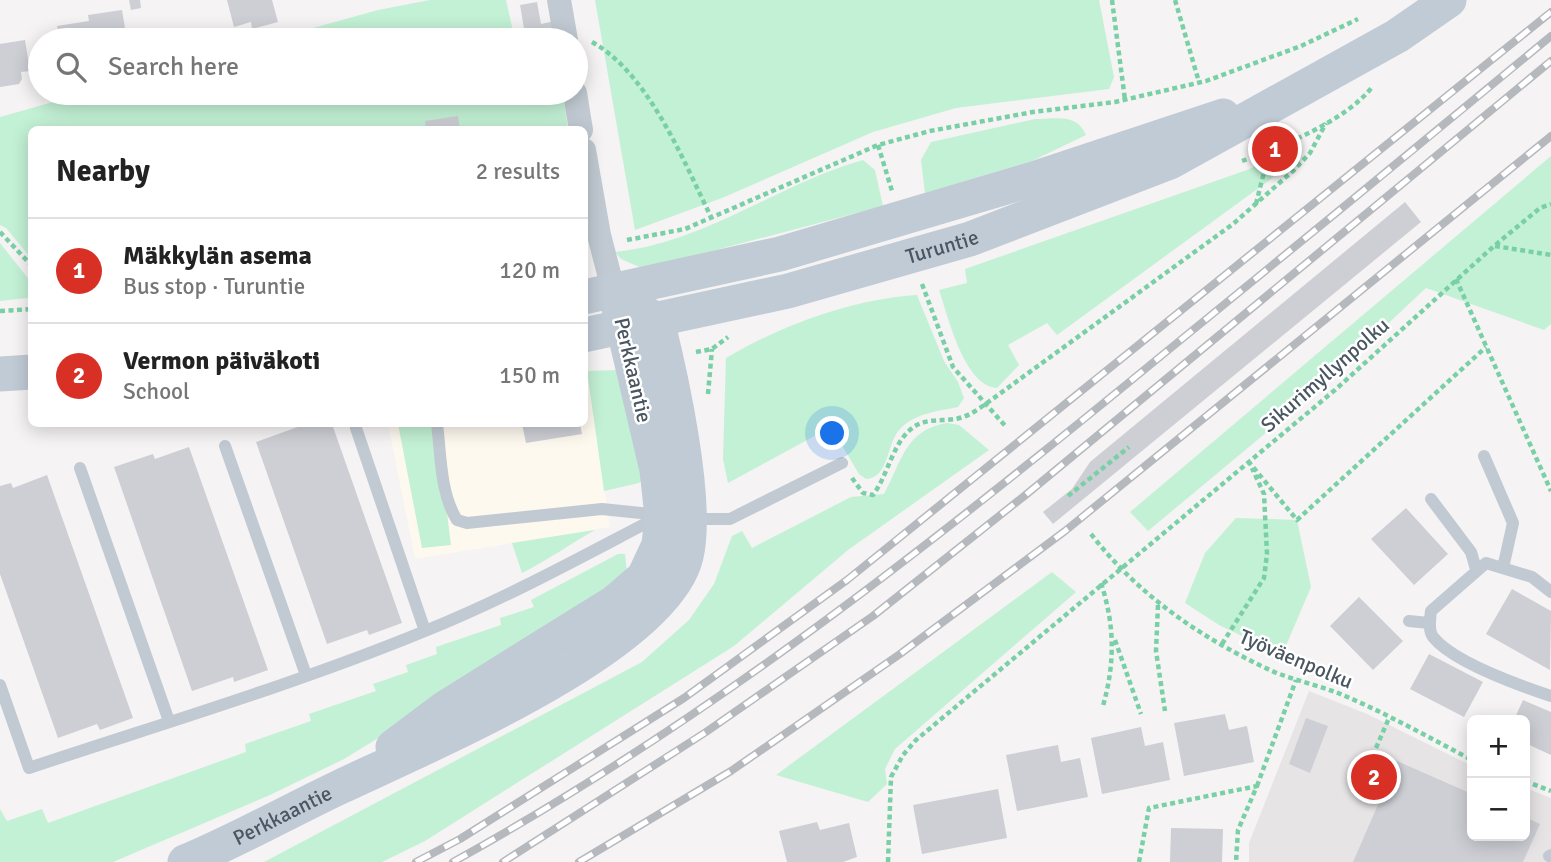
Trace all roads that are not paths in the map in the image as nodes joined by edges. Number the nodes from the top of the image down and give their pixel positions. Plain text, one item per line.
1 (559, 0) edge
2 (1449, 0) edge
3 (571, 28) edge
4 (1280, 99) junction
5 (577, 105) edge
6 (580, 126) edge
7 (588, 173) edge
8 (599, 295) edge
9 (641, 325) junction
10 (588, 334) edge
11 (28, 372) edge
12 (0, 374) edge
13 (437, 427) edge
14 (356, 428) dead end
15 (225, 446) dead end
16 (1484, 456) dead end
17 (842, 463) road end
18 (80, 468) dead end
19 (1431, 499) dead end
20 (676, 517) junction
21 (1503, 568) junction
22 (1476, 569) junction
23 (1551, 592) edge
24 (1409, 621) dead end
25 (1429, 623) junction
26 (425, 631) junction
27 (306, 675) junction
28 (0, 685) edge
29 (1551, 696) edge
30 (169, 721) junction
31 (185, 862) edge

1 - 3 street
2 - 4 main road, Turuntie
4 - 8 main road, Turuntie
4 - 9 main road, Turuntie
5 - 6 street
7 - 8 street
8 - 9 main road, Perkkaantie
9 - 10 main road, Turuntie
9 - 20 main road, Perkkaantie
11 - 12 main road
13 - 20 lane
14 - 26 lane
15 - 27 lane
16 - 21 lane
17 - 20 lane
18 - 30 lane
19 - 22 lane
20 - 26 lane
20 - 31 main road, Perkkaantie
21 - 22 lane
21 - 23 lane
22 - 25 lane
24 - 25 lane
25 - 29 lane
26 - 27 lane
27 - 30 lane
28 - 30 lane

